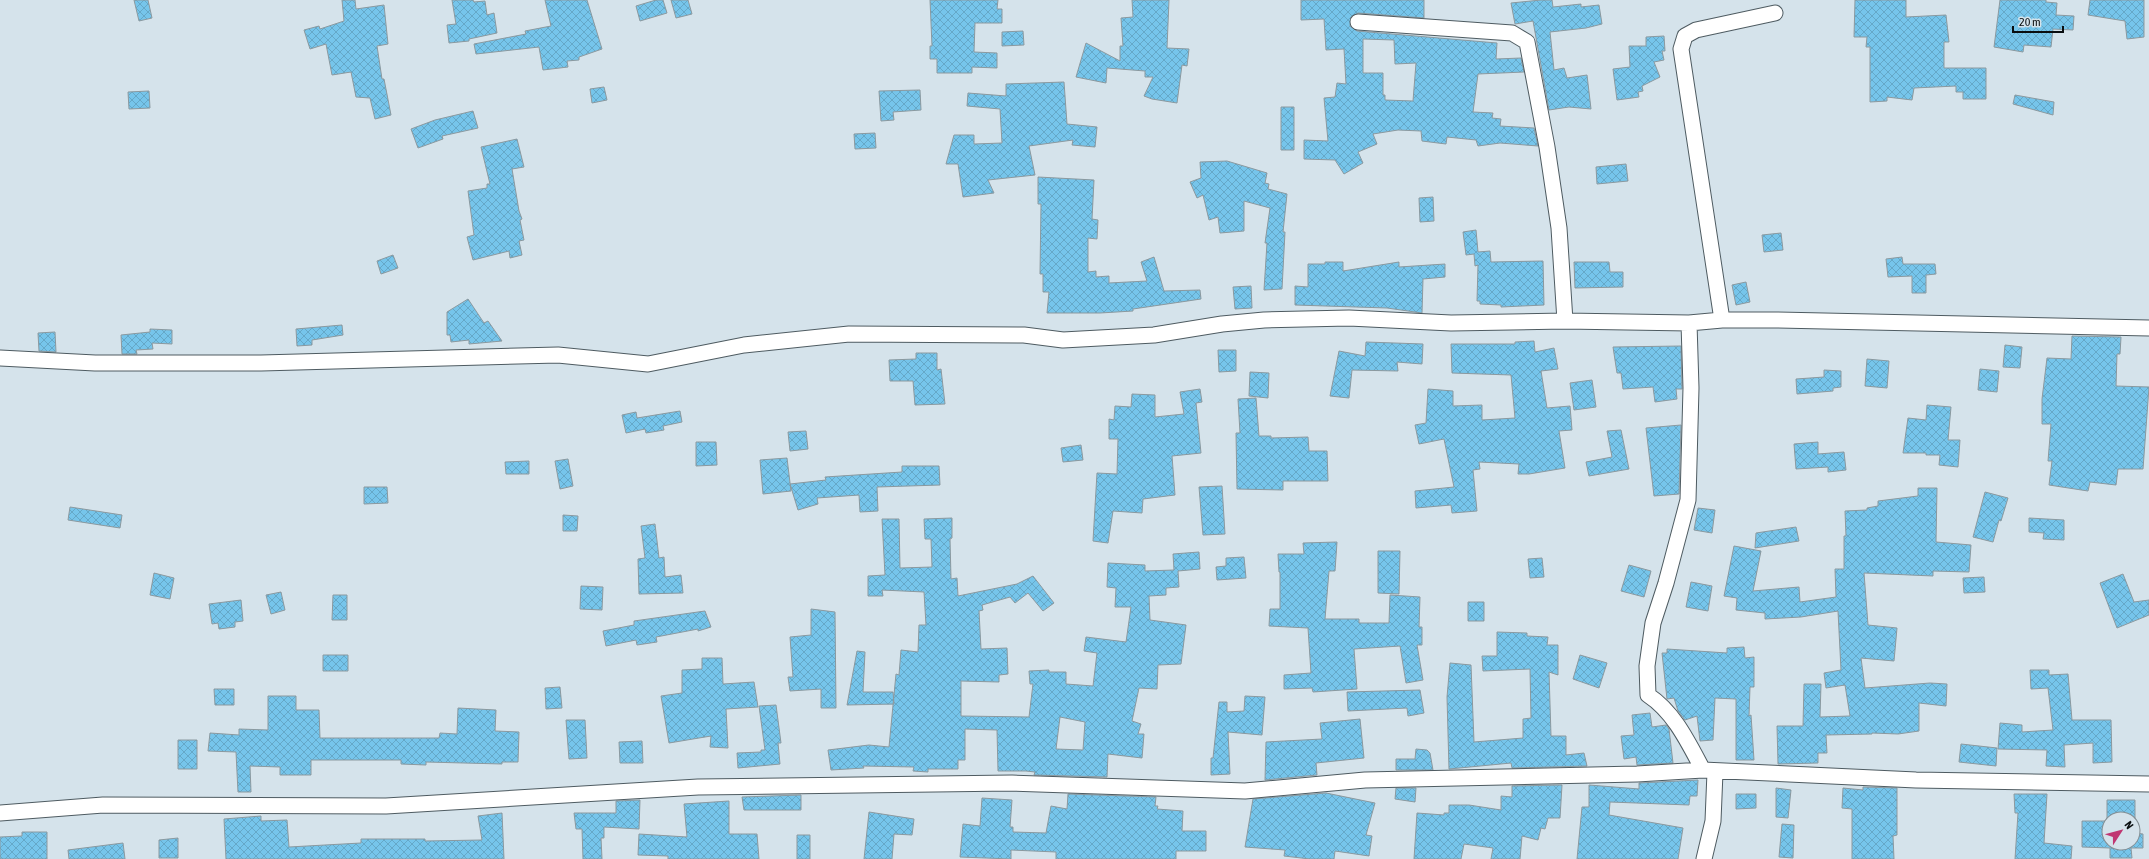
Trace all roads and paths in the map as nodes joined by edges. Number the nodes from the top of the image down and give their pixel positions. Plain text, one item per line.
1 (1775, 13) dead end
2 (1358, 22) dead end
3 (1722, 320) junction
4 (1565, 321) junction
5 (1689, 323) junction
6 (2149, 328) edge
7 (0, 358) edge
8 (1709, 771) junction
9 (2149, 784) edge
10 (0, 813) edge
11 (1704, 859) edge

1 - 3 street
2 - 4 street
3 - 5 street
3 - 6 street
4 - 5 street
4 - 7 street
5 - 8 street
8 - 9 street
8 - 10 street
8 - 11 street

